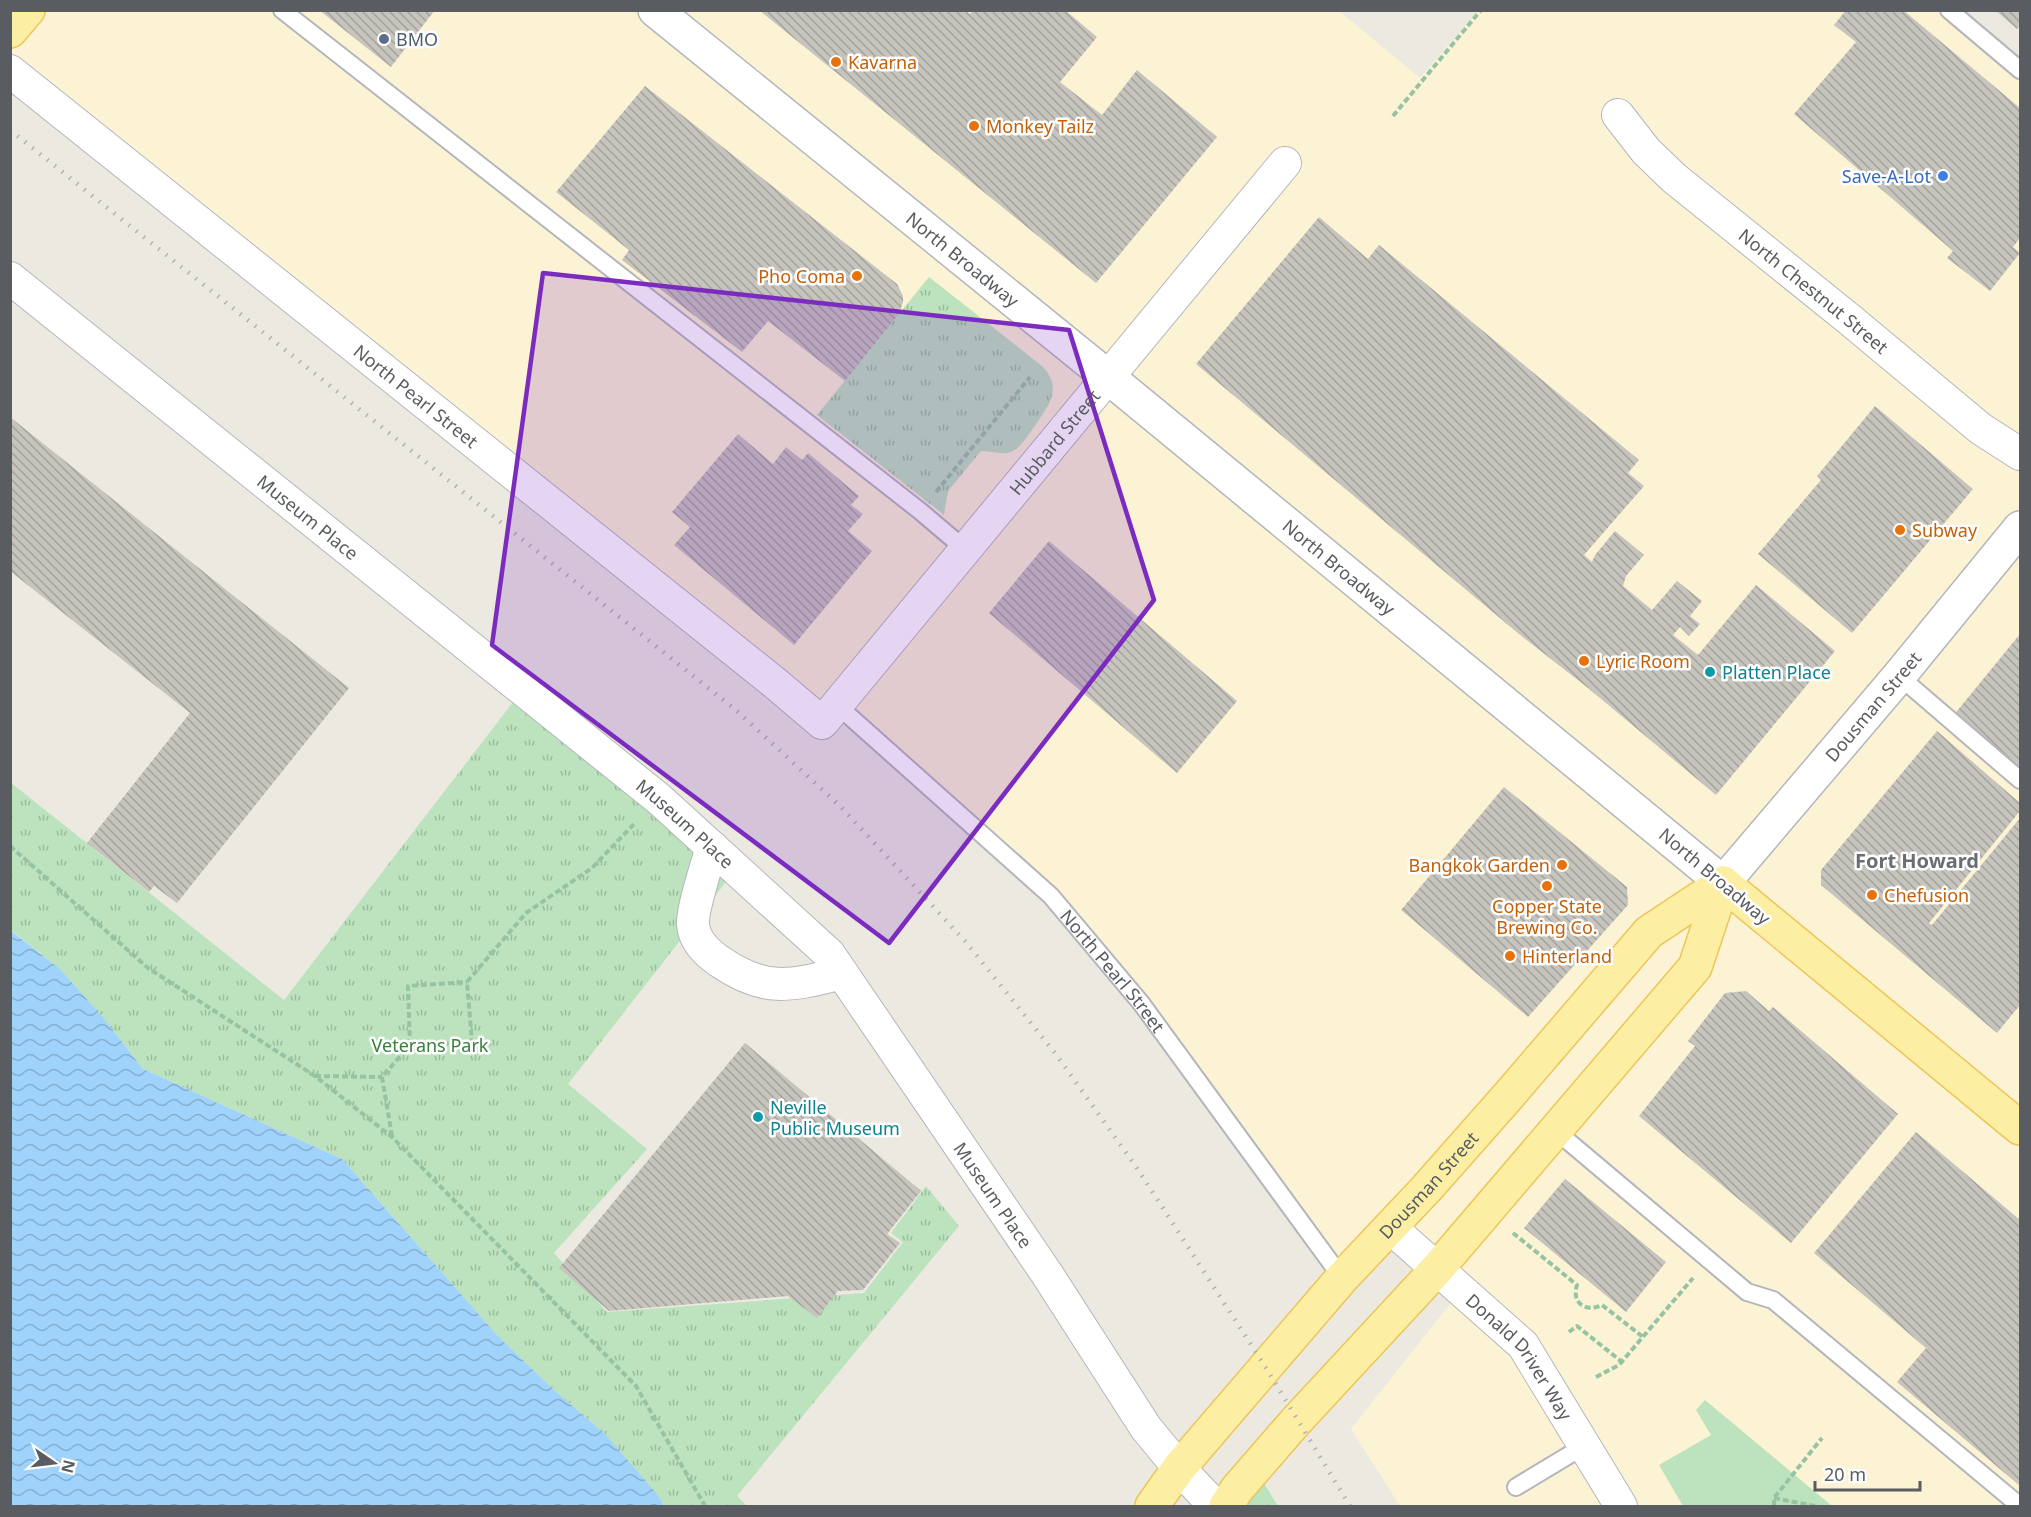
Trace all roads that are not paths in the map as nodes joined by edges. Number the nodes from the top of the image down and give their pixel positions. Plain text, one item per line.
1 (28, 10) edge
2 (282, 10) edge
3 (655, 10) edge
4 (1949, 10) edge
5 (10, 31) edge
6 (2020, 70) edge
7 (10, 71) edge
8 (1618, 115) dead end
9 (1286, 163) dead end
10 (10, 278) edge
11 (1108, 377) junction
12 (2020, 454) edge
13 (2020, 528) edge
14 (966, 550) junction
15 (1899, 676) junction
16 (830, 714) junction
17 (2020, 780) edge
18 (712, 848) junction
19 (1723, 883) junction
20 (842, 973) junction
21 (2020, 1128) edge
22 (1556, 1131) junction
23 (1391, 1228) junction
24 (1437, 1269) junction
25 (1342, 1278) junction
26 (1584, 1446) junction
27 (1179, 1468) junction
28 (1516, 1487) dead end
29 (1152, 1506) edge
30 (1215, 1506) edge
31 (1226, 1506) edge
32 (1621, 1506) edge
33 (2020, 1506) edge

1 - 5 main road
2 - 14 lane
3 - 11 street, North Broadway
4 - 6 lane
7 - 16 street, North Pearl Street
8 - 12 street, North Chestnut Street
9 - 11 street, Hubbard Street
10 - 18 street, Museum Place
11 - 14 street, Hubbard Street
11 - 19 street, North Broadway
13 - 15 street, Dousman Street
14 - 16 street, Hubbard Street
15 - 17 lane
15 - 19 street, Dousman Street
16 - 25 lane, North Pearl Street
18 - 20 street, Museum Place
18 - 20 street
19 - 21 main road, North Broadway
19 - 22 main road, Dousman Street
19 - 23 main road, Dousman Street
20 - 27 street, Museum Place
22 - 24 main road, Dousman Street
22 - 33 lane
23 - 24 street, Donald Driver Way
23 - 25 main road, Dousman Street
24 - 26 street, Donald Driver Way
24 - 31 main road, Dousman Street
25 - 27 main road, Dousman Street
26 - 28 lane
26 - 32 street, Donald Driver Way
27 - 29 main road, Dousman Street
27 - 30 street, Museum Place

